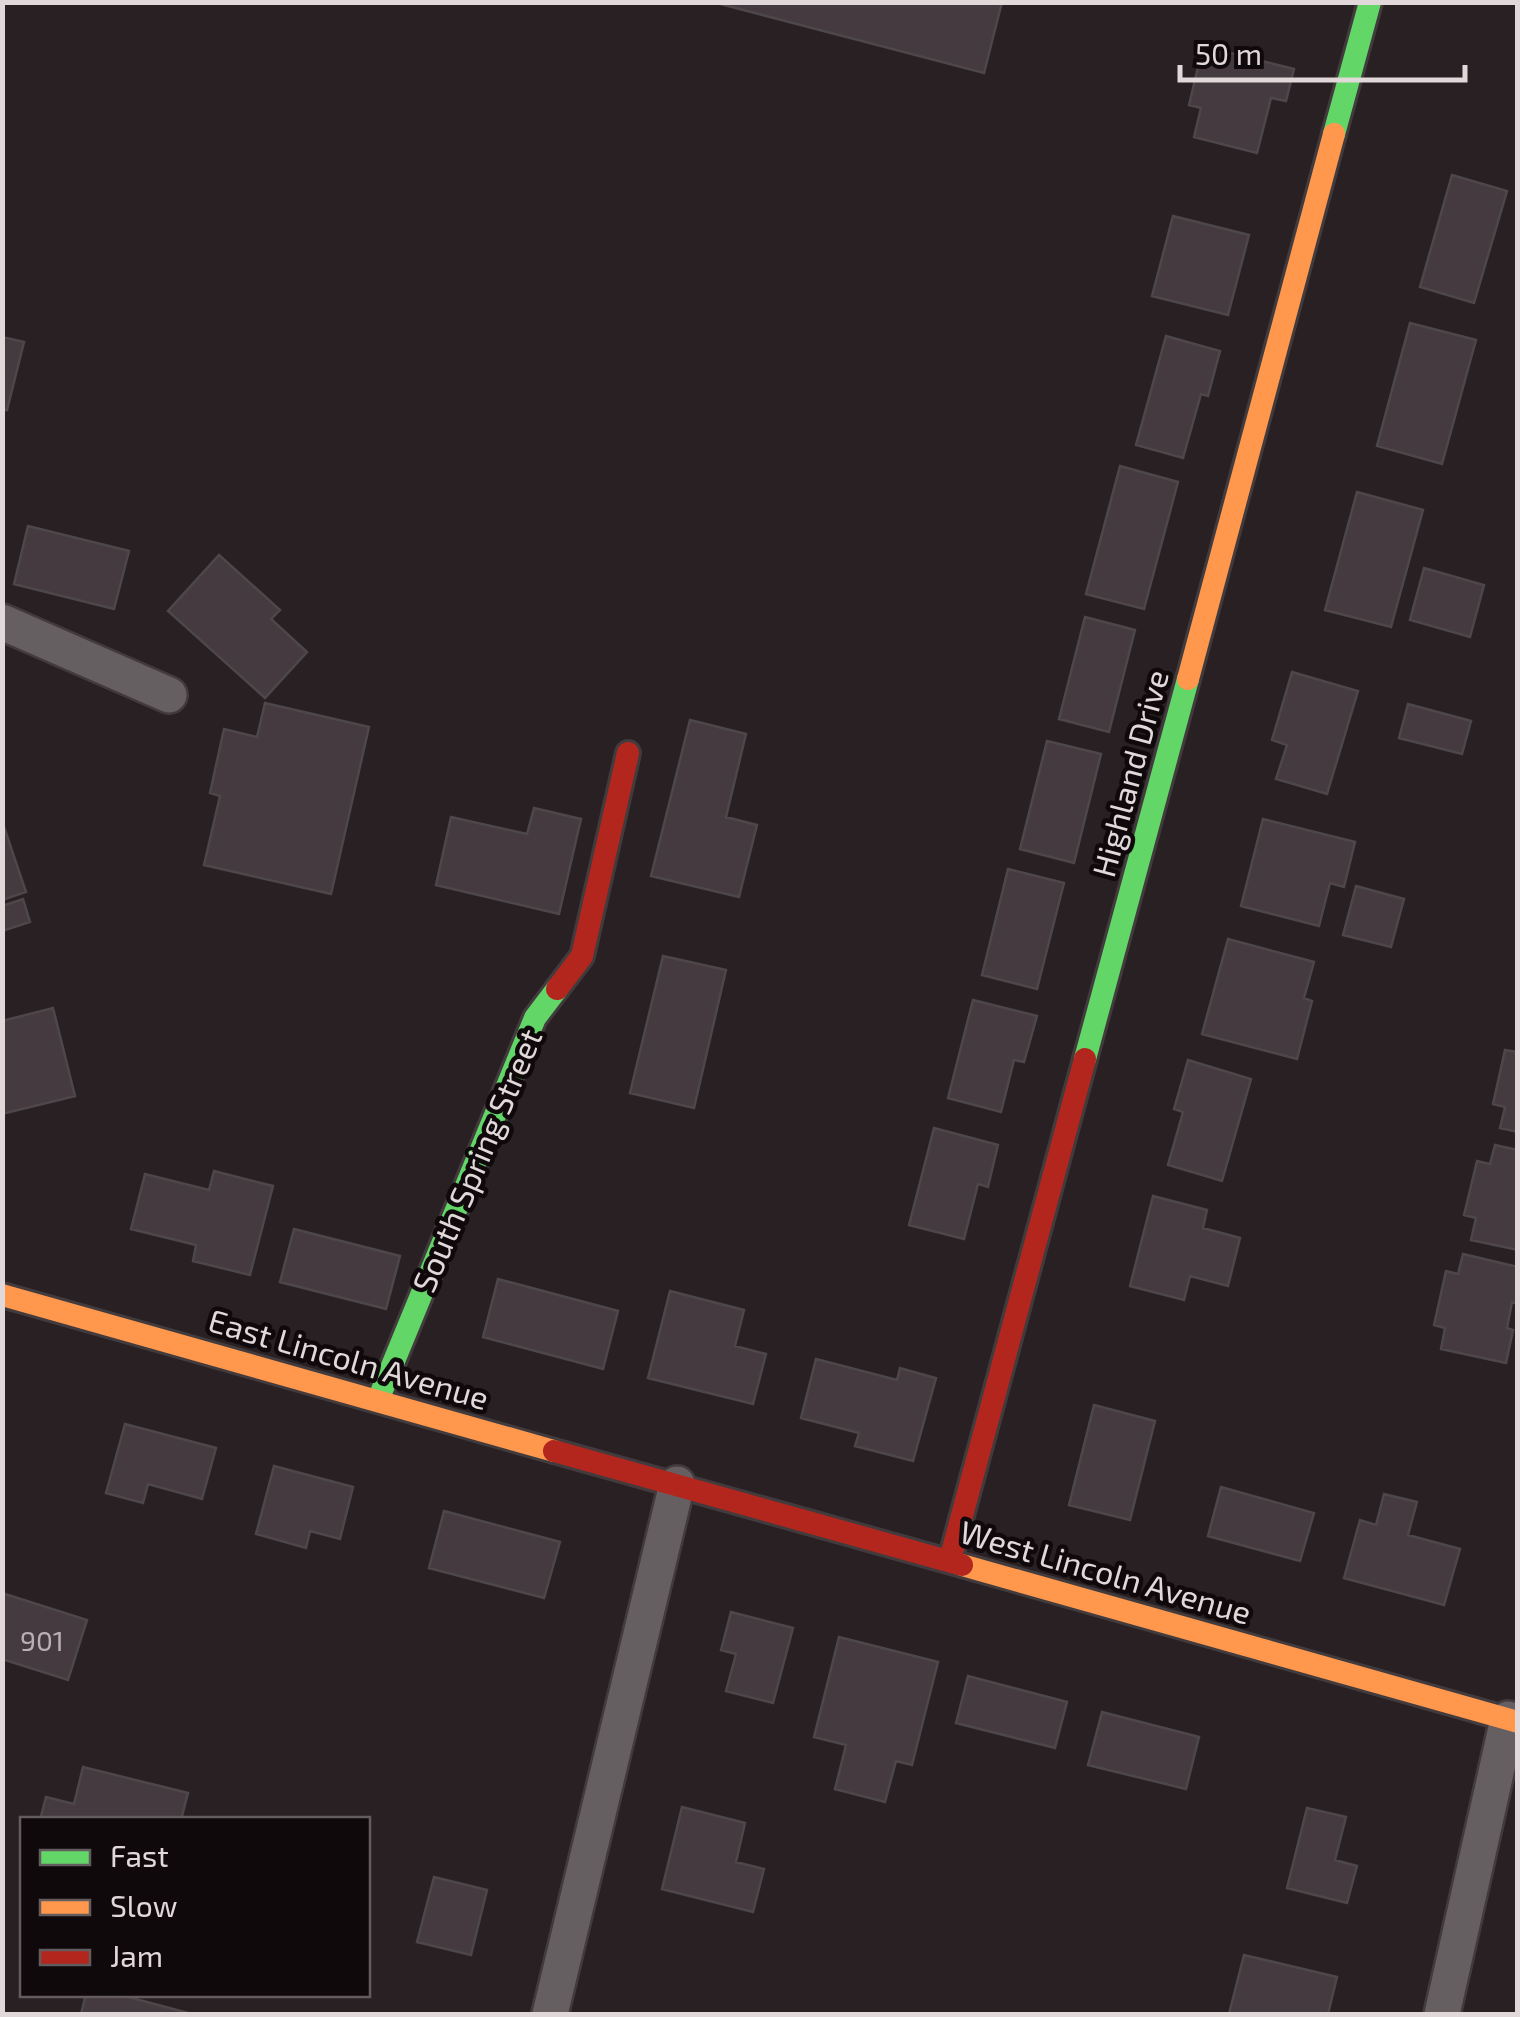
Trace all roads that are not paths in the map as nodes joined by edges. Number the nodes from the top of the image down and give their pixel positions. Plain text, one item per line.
1 (1370, 2) edge
2 (2, 622) edge
3 (169, 695) dead end
4 (628, 753) dead end
5 (2, 1296) edge
6 (378, 1400) junction
7 (677, 1484) junction
8 (950, 1560) junction
9 (1513, 1721) edge
10 (550, 2014) edge
11 (1442, 2014) edge

1 - 8 street, Highland Drive
2 - 3 street
4 - 6 street, South Spring Street
5 - 6 street, East Lincoln Avenue
6 - 7 street, East Lincoln Avenue
7 - 8 street, West Lincoln Avenue
7 - 10 street
8 - 9 street, West Lincoln Avenue
9 - 11 street

